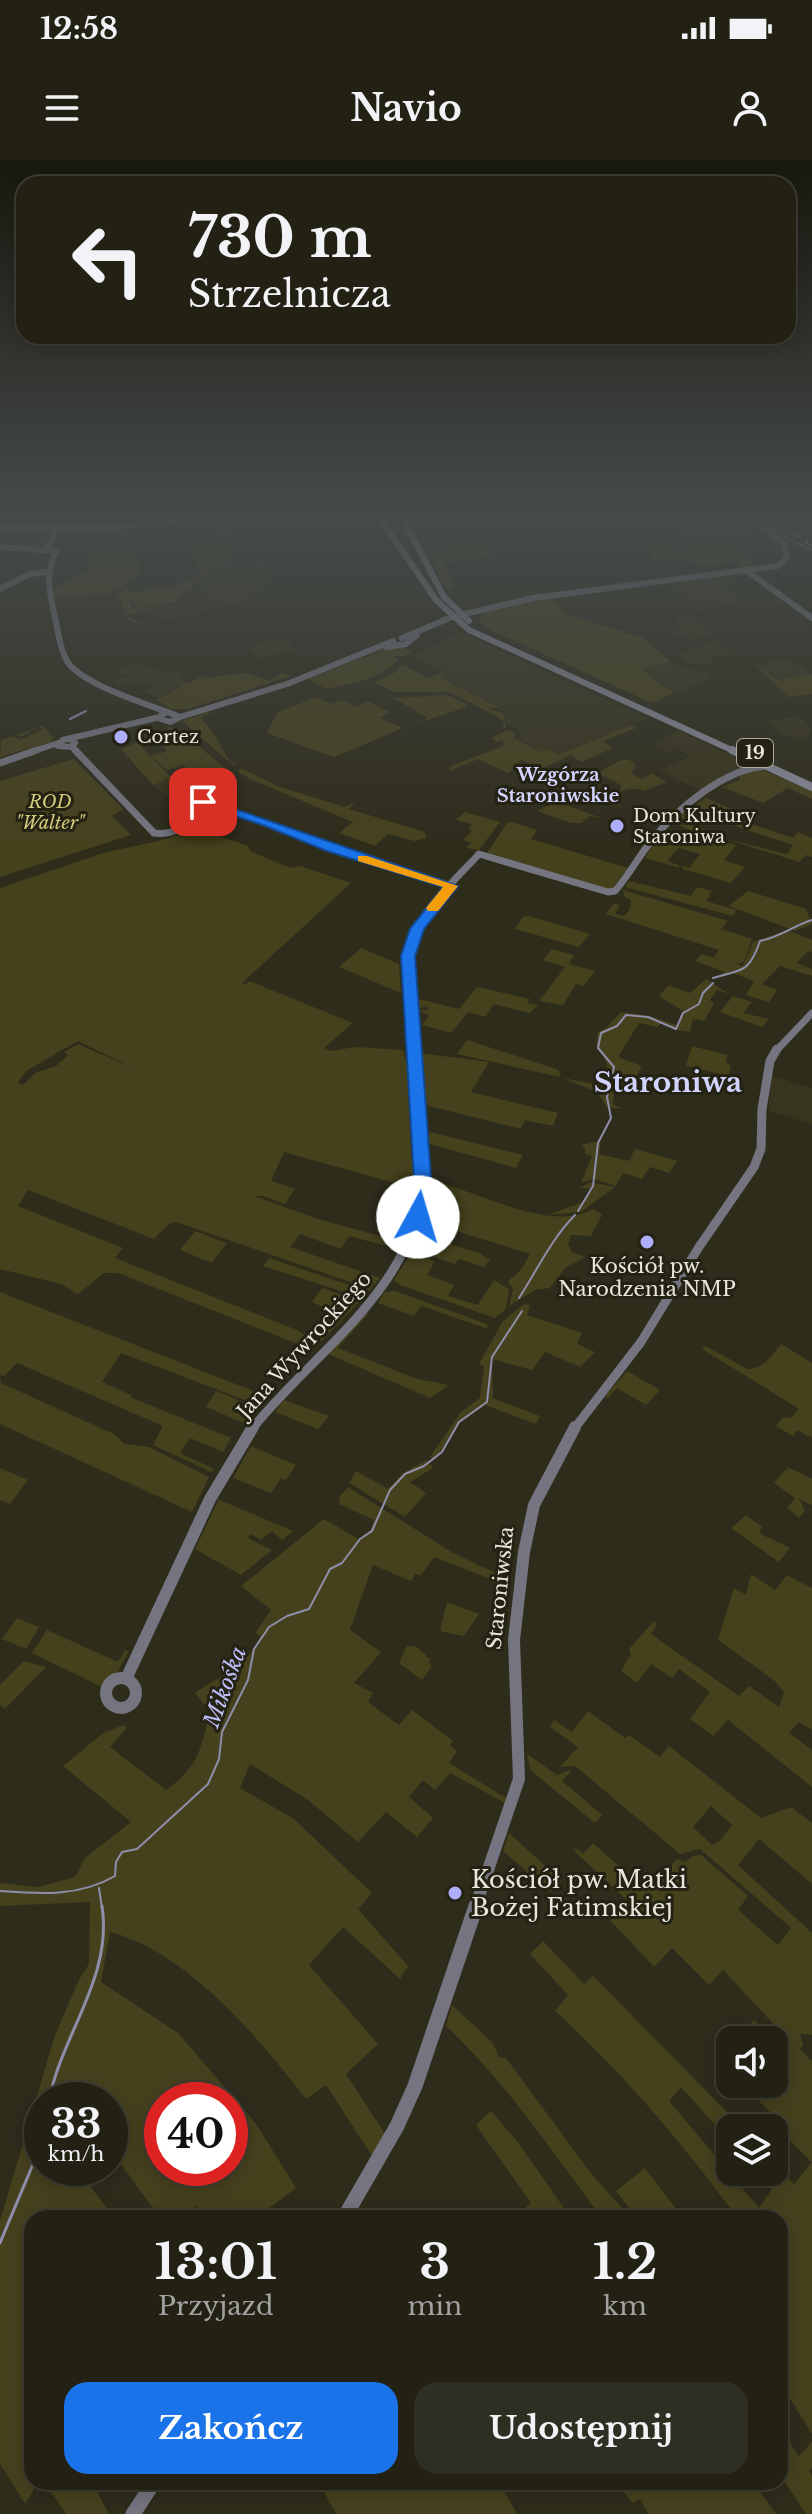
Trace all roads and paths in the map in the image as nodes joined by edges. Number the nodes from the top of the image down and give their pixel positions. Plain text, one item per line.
1 (58, 625) edge
2 (440, 625) edge
3 (440, 625) edge
4 (468, 625) edge
5 (399, 641) junction
6 (658, 713) junction
7 (163, 716) junction
8 (68, 746) junction
9 (752, 762) junction
10 (0, 763) edge
11 (811, 784) edge
12 (452, 886) junction
13 (812, 1013) edge
14 (126, 1679) dead end
15 (349, 2210) edge
16 (149, 2490) edge
17 (133, 2514) edge

1 - 7 street
2 - 5 street
3 - 5 street
4 - 6 main road, 19
5 - 7 street
6 - 9 main road, 19
6 - 11 main road, 19
7 - 8 street
8 - 10 street
8 - 12 street
9 - 11 main road, 19
9 - 12 street, Jana Wywrockiego
12 - 14 street, Jana Wywrockiego
13 - 15 street, Staroniwska
16 - 17 street

